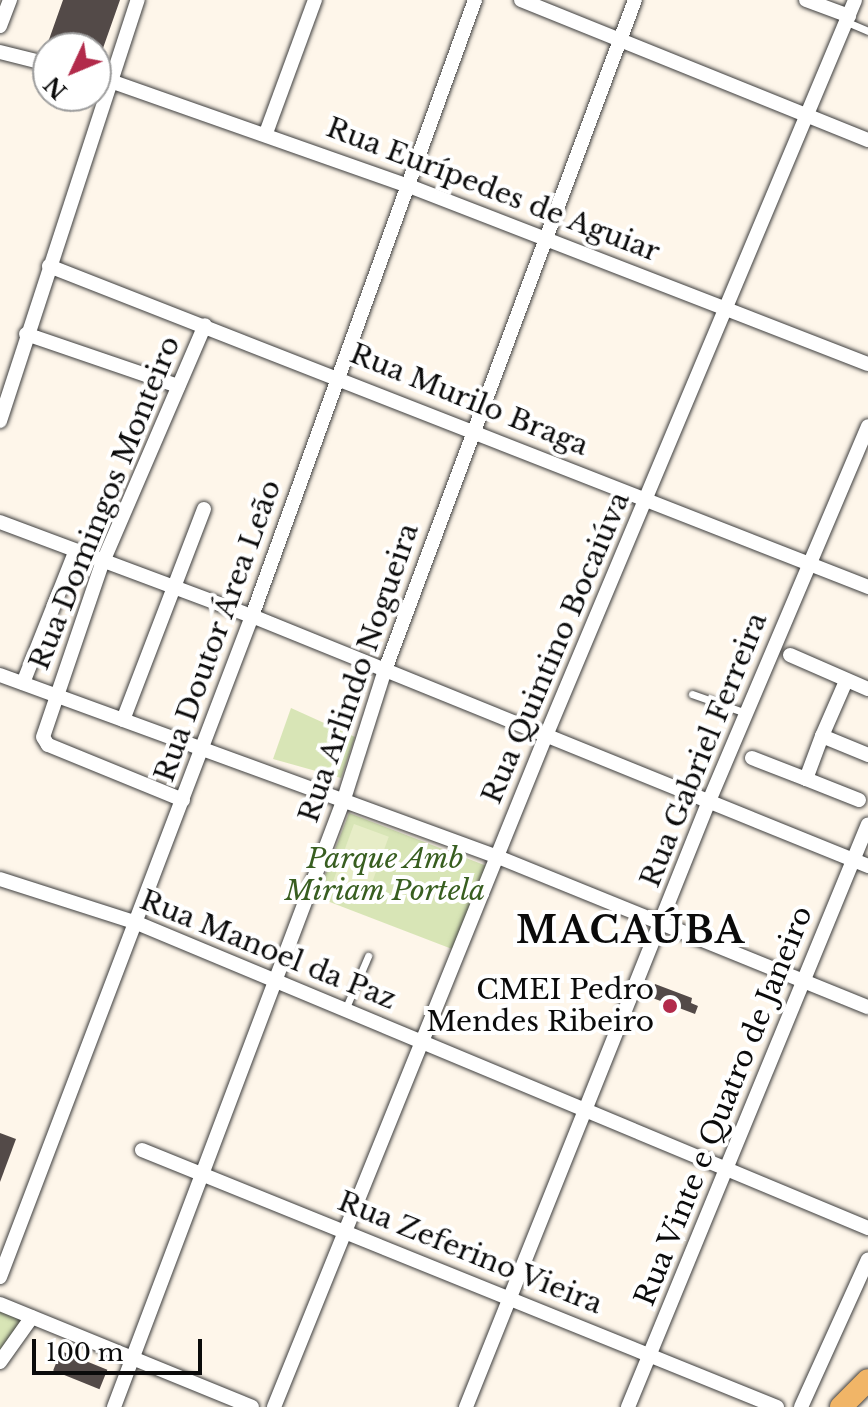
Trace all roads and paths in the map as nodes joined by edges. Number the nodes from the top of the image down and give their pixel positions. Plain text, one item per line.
1 (10, 0) edge
2 (138, 0) edge
3 (315, 0) edge
4 (475, 0) edge
5 (521, 0) edge
6 (635, 0) edge
7 (806, 0) edge
8 (855, 0) edge
9 (848, 19) junction
10 (0, 26) edge
11 (868, 31) edge
12 (620, 41) junction
13 (0, 52) edge
14 (32, 60) edge
15 (112, 77) edge
16 (112, 80) edge
17 (100, 112) edge
18 (807, 115) junction
19 (266, 133) junction
20 (868, 140) edge
21 (409, 186) junction
22 (550, 238) junction
23 (49, 266) junction
24 (730, 308) junction
25 (205, 325) junction
26 (26, 334) junction
27 (868, 364) edge
28 (340, 376) junction
29 (178, 386) junction
30 (0, 421) edge
31 (868, 426) edge
32 (473, 429) junction
33 (647, 498) junction
34 (204, 509) dead end
35 (0, 522) edge
36 (75, 552) junction
37 (809, 563) junction
38 (102, 564) junction
39 (176, 587) junction
40 (868, 587) edge
41 (252, 616) junction
42 (790, 655) dead end
43 (385, 670) junction
44 (0, 675) edge
45 (846, 681) junction
46 (23, 683) junction
47 (868, 689) edge
48 (57, 694) junction
49 (692, 694) dead end
50 (746, 713) junction
51 (123, 720) junction
52 (822, 736) junction
53 (545, 738) junction
54 (200, 750) junction
55 (868, 755) edge
56 (752, 758) dead end
57 (806, 779) junction
58 (344, 799) junction
59 (183, 800) junction
60 (859, 800) dead end
61 (709, 801) junction
62 (868, 824) edge
63 (498, 857) junction
64 (853, 860) junction
65 (868, 866) edge
66 (0, 879) edge
67 (137, 923) junction
68 (662, 925) junction
69 (368, 956) dead end
70 (276, 981) junction
71 (804, 981) junction
72 (868, 1007) edge
73 (345, 1010) junction
74 (422, 1042) junction
75 (583, 1109) junction
76 (142, 1150) dead end
77 (726, 1168) junction
78 (205, 1173) junction
79 (868, 1228) edge
80 (345, 1231) junction
81 (868, 1259) edge
82 (0, 1277) edge
83 (509, 1297) junction
84 (0, 1304) edge
85 (32, 1317) junction
86 (650, 1353) junction
87 (133, 1358) junction
88 (0, 1362) edge
89 (868, 1380) edge
90 (114, 1407) edge
91 (252, 1407) edge
92 (274, 1407) edge
93 (466, 1407) edge
94 (628, 1407) edge
95 (777, 1407) edge
96 (801, 1407) edge
97 (841, 1407) edge

1 - 10 street
2 - 15 street
3 - 19 street
4 - 21 street, Rua Doutor Área Leão
5 - 12 street
6 - 12 street, Rua Arlindo Nogueira
7 - 9 street
8 - 9 street, Rua Quintino Bocaiúva
9 - 11 lane
9 - 18 street, Rua Quintino Bocaiúva
12 - 18 street
12 - 22 street, Rua Arlindo Nogueira
13 - 14 street
16 - 19 street, Rua Eurípedes de Aguiar
17 - 23 street
18 - 20 street
18 - 24 street, Rua Quintino Bocaiúva
19 - 21 street, Rua Eurípedes de Aguiar
21 - 22 street, Rua Eurípedes de Aguiar
21 - 28 street, Rua Doutor Área Leão
22 - 24 street, Rua Eurípedes de Aguiar
22 - 32 street, Rua Arlindo Nogueira
23 - 25 street, Rua Murilo Braga
23 - 26 street
24 - 27 street, Rua Eurípedes de Aguiar
24 - 33 street, Rua Quintino Bocaiúva
25 - 28 street, Rua Murilo Braga
25 - 29 street, Rua Domingos Monteiro
26 - 29 street
26 - 30 street
28 - 32 street, Rua Murilo Braga
28 - 41 street, Rua Doutor Área Leão
29 - 38 street, Rua Domingos Monteiro
31 - 37 street, Rua Gabriel Ferreira
32 - 33 street, Rua Murilo Braga
32 - 43 street, Rua Arlindo Nogueira
33 - 37 street, Rua Murilo Braga
33 - 53 street, Rua Quintino Bocaiúva
34 - 39 street
35 - 36 street
36 - 38 street
36 - 46 street
37 - 40 street, Rua Murilo Braga
37 - 50 street, Rua Gabriel Ferreira
38 - 39 street
38 - 48 street, Rua Domingos Monteiro
39 - 41 street
39 - 51 street
41 - 43 street
41 - 54 street, Rua Doutor Área Leão
42 - 45 street
43 - 53 street
43 - 58 street, Rua Arlindo Nogueira
44 - 46 street
45 - 47 street
45 - 52 street
46 - 48 street
48 - 51 street
48 - 59 street, Rua Domingos Monteiro
49 - 50 lane
50 - 61 street, Rua Gabriel Ferreira
51 - 54 street
52 - 55 street
52 - 57 street
53 - 61 street
53 - 63 street, Rua Quintino Bocaiúva
54 - 58 street
54 - 59 street, Rua Doutor Área Leão
56 - 57 street
57 - 60 street
58 - 63 street
58 - 70 street, Rua Arlindo Nogueira
59 - 67 street, Rua Doutor Área Leão
61 - 64 street
61 - 68 street, Rua Gabriel Ferreira
62 - 64 street, Rua Vinte e Quatro de Janeiro
63 - 68 street
63 - 74 street, Rua Quintino Bocaiúva
64 - 65 street
64 - 71 street, Rua Vinte e Quatro de Janeiro
66 - 67 street, Rua Manoel da Paz
67 - 70 street, Rua Manoel da Paz
67 - 82 street, Rua Doutor Área Leão
68 - 71 street
68 - 75 street, Rua Gabriel Ferreira
69 - 73 lane
70 - 73 street, Rua Manoel da Paz
70 - 78 street, Rua Arlindo Nogueira
71 - 72 street
71 - 77 street, Rua Vinte e Quatro de Janeiro
73 - 74 street, Rua Manoel da Paz
74 - 75 street, Rua Manoel da Paz
74 - 80 street, Rua Quintino Bocaiúva
75 - 77 street, Rua Manoel da Paz
75 - 83 street, Rua Gabriel Ferreira
76 - 78 street, Rua Zeferino Vieira
77 - 79 street, Rua Manoel da Paz
77 - 86 street, Rua Vinte e Quatro de Janeiro
78 - 80 street, Rua Zeferino Vieira
78 - 87 street, Rua Arlindo Nogueira
80 - 83 street, Rua Zeferino Vieira
80 - 92 street, Rua Quintino Bocaiúva
81 - 96 street
83 - 86 street, Rua Zeferino Vieira
83 - 93 street, Rua Gabriel Ferreira
84 - 85 street
85 - 87 street
85 - 88 street
86 - 94 street, Rua Vinte e Quatro de Janeiro
86 - 95 street, Rua Zeferino Vieira
87 - 90 street, Rua Arlindo Nogueira
87 - 91 street
89 - 97 main road

